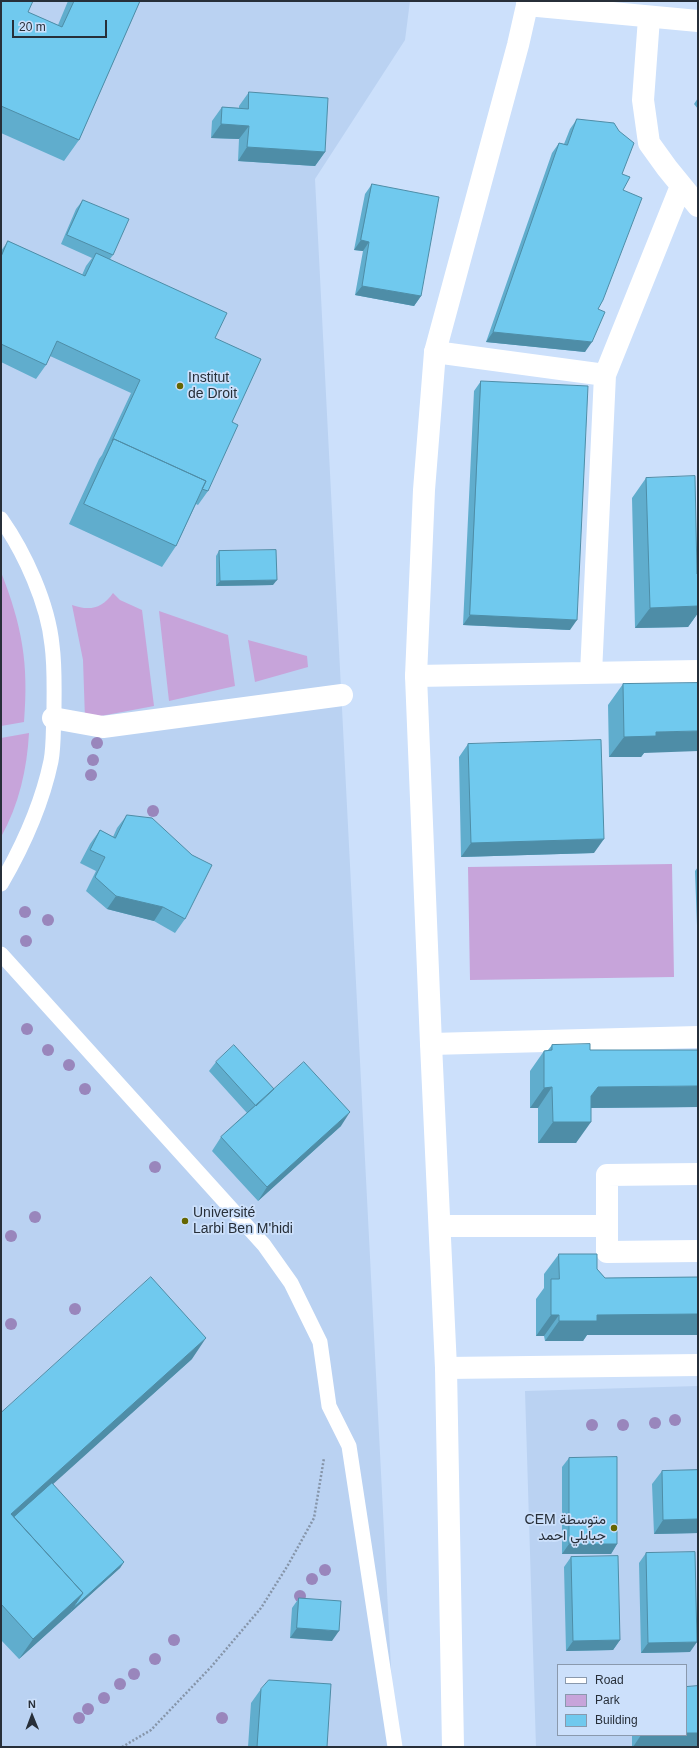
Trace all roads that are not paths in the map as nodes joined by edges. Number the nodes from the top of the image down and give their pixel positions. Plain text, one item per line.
1 (528, 3) edge
2 (649, 18) junction
3 (698, 21) edge
4 (681, 186) junction
5 (698, 206) edge
6 (435, 352) junction
7 (605, 375) junction
8 (1, 519) edge
9 (698, 671) edge
10 (591, 673) junction
11 (416, 676) junction
12 (342, 695) dead end
13 (53, 718) junction
14 (1, 884) edge
15 (1, 954) edge
16 (698, 1037) edge
17 (431, 1044) junction
18 (698, 1174) edge
19 (440, 1226) junction
20 (607, 1226) junction
21 (698, 1251) edge
22 (698, 1365) edge
23 (446, 1368) junction
24 (395, 1747) edge
25 (453, 1747) edge

1 - 2 street
1 - 6 street
2 - 3 street
2 - 4 street
4 - 5 street
4 - 7 street
6 - 7 street
6 - 11 street
7 - 10 street
8 - 13 lane
9 - 10 street
10 - 11 street
11 - 17 street
12 - 13 street
13 - 14 lane
15 - 24 lane
16 - 17 street
17 - 19 street
18 - 20 street
19 - 20 street
19 - 23 street
20 - 21 street
22 - 23 street
23 - 25 street

